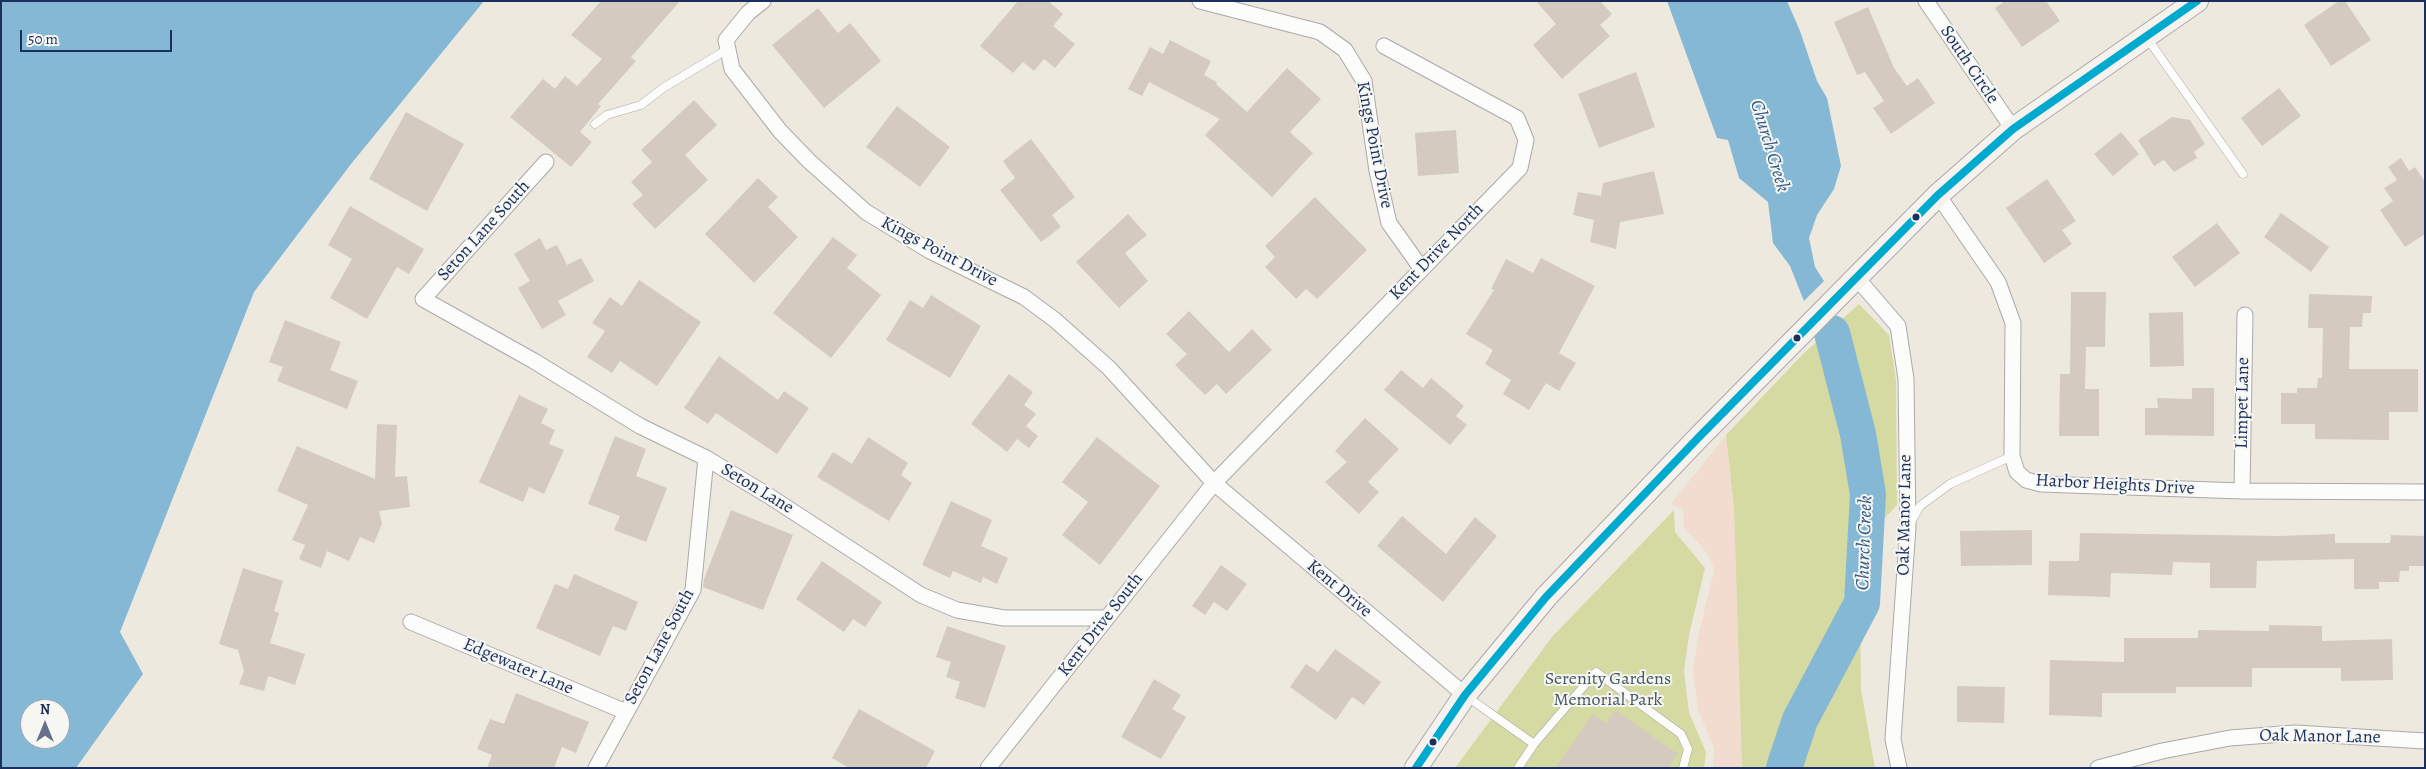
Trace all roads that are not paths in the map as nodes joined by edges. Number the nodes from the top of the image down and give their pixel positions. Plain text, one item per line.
1 (763, 1) edge
2 (1200, 1) edge
3 (1926, 1) edge
4 (2197, 1) edge
5 (2146, 37) junction
6 (1384, 46) dead end
7 (728, 49) junction
8 (595, 124) dead end
9 (2013, 129) junction
10 (546, 162) dead end
11 (2244, 174) dead end
12 (1938, 195) junction
13 (1421, 268) junction
14 (1856, 277) junction
15 (423, 300) joint
16 (2245, 315) dead end
17 (2012, 456) junction
18 (706, 458) junction
19 (1214, 483) junction
20 (2242, 492) junction
21 (2425, 492) edge
22 (1908, 527) junction
23 (1106, 618) junction
24 (411, 622) dead end
25 (1465, 695) junction
26 (626, 712) junction
27 (2425, 741) edge
28 (1534, 744) junction
29 (596, 768) edge
30 (988, 768) edge
31 (1416, 768) edge
32 (1518, 768) edge
33 (1683, 768) edge
34 (1898, 768) edge
35 (2098, 768) edge

1 - 7 street
2 - 13 street, Kings Point Drive
3 - 9 street, South Circle
4 - 5 street
5 - 9 street
5 - 11 lane
6 - 13 street, Kent Drive North
7 - 8 lane
7 - 19 street, Kings Point Drive
9 - 12 street
10 - 15 street, Seton Lane South
12 - 14 street
12 - 17 street, Harbor Heights Drive
13 - 19 street, Kent Drive North
14 - 22 street, Oak Manor Lane
14 - 25 street
15 - 18 street, Seton Lane
16 - 20 street, Limpet Lane
17 - 20 street, Harbor Heights Drive
17 - 22 lane
18 - 23 street, Seton Lane
18 - 26 street, Seton Lane South
19 - 23 street, Kent Drive South
19 - 25 street, Kent Drive
20 - 21 street, Harbor Heights Drive
22 - 34 street, Oak Manor Lane
23 - 30 street, Kent Drive South
24 - 26 street, Edgewater Lane
25 - 28 lane
25 - 31 street
26 - 29 street, Seton Lane South
27 - 35 street, Oak Manor Lane
28 - 32 lane
28 - 33 lane

